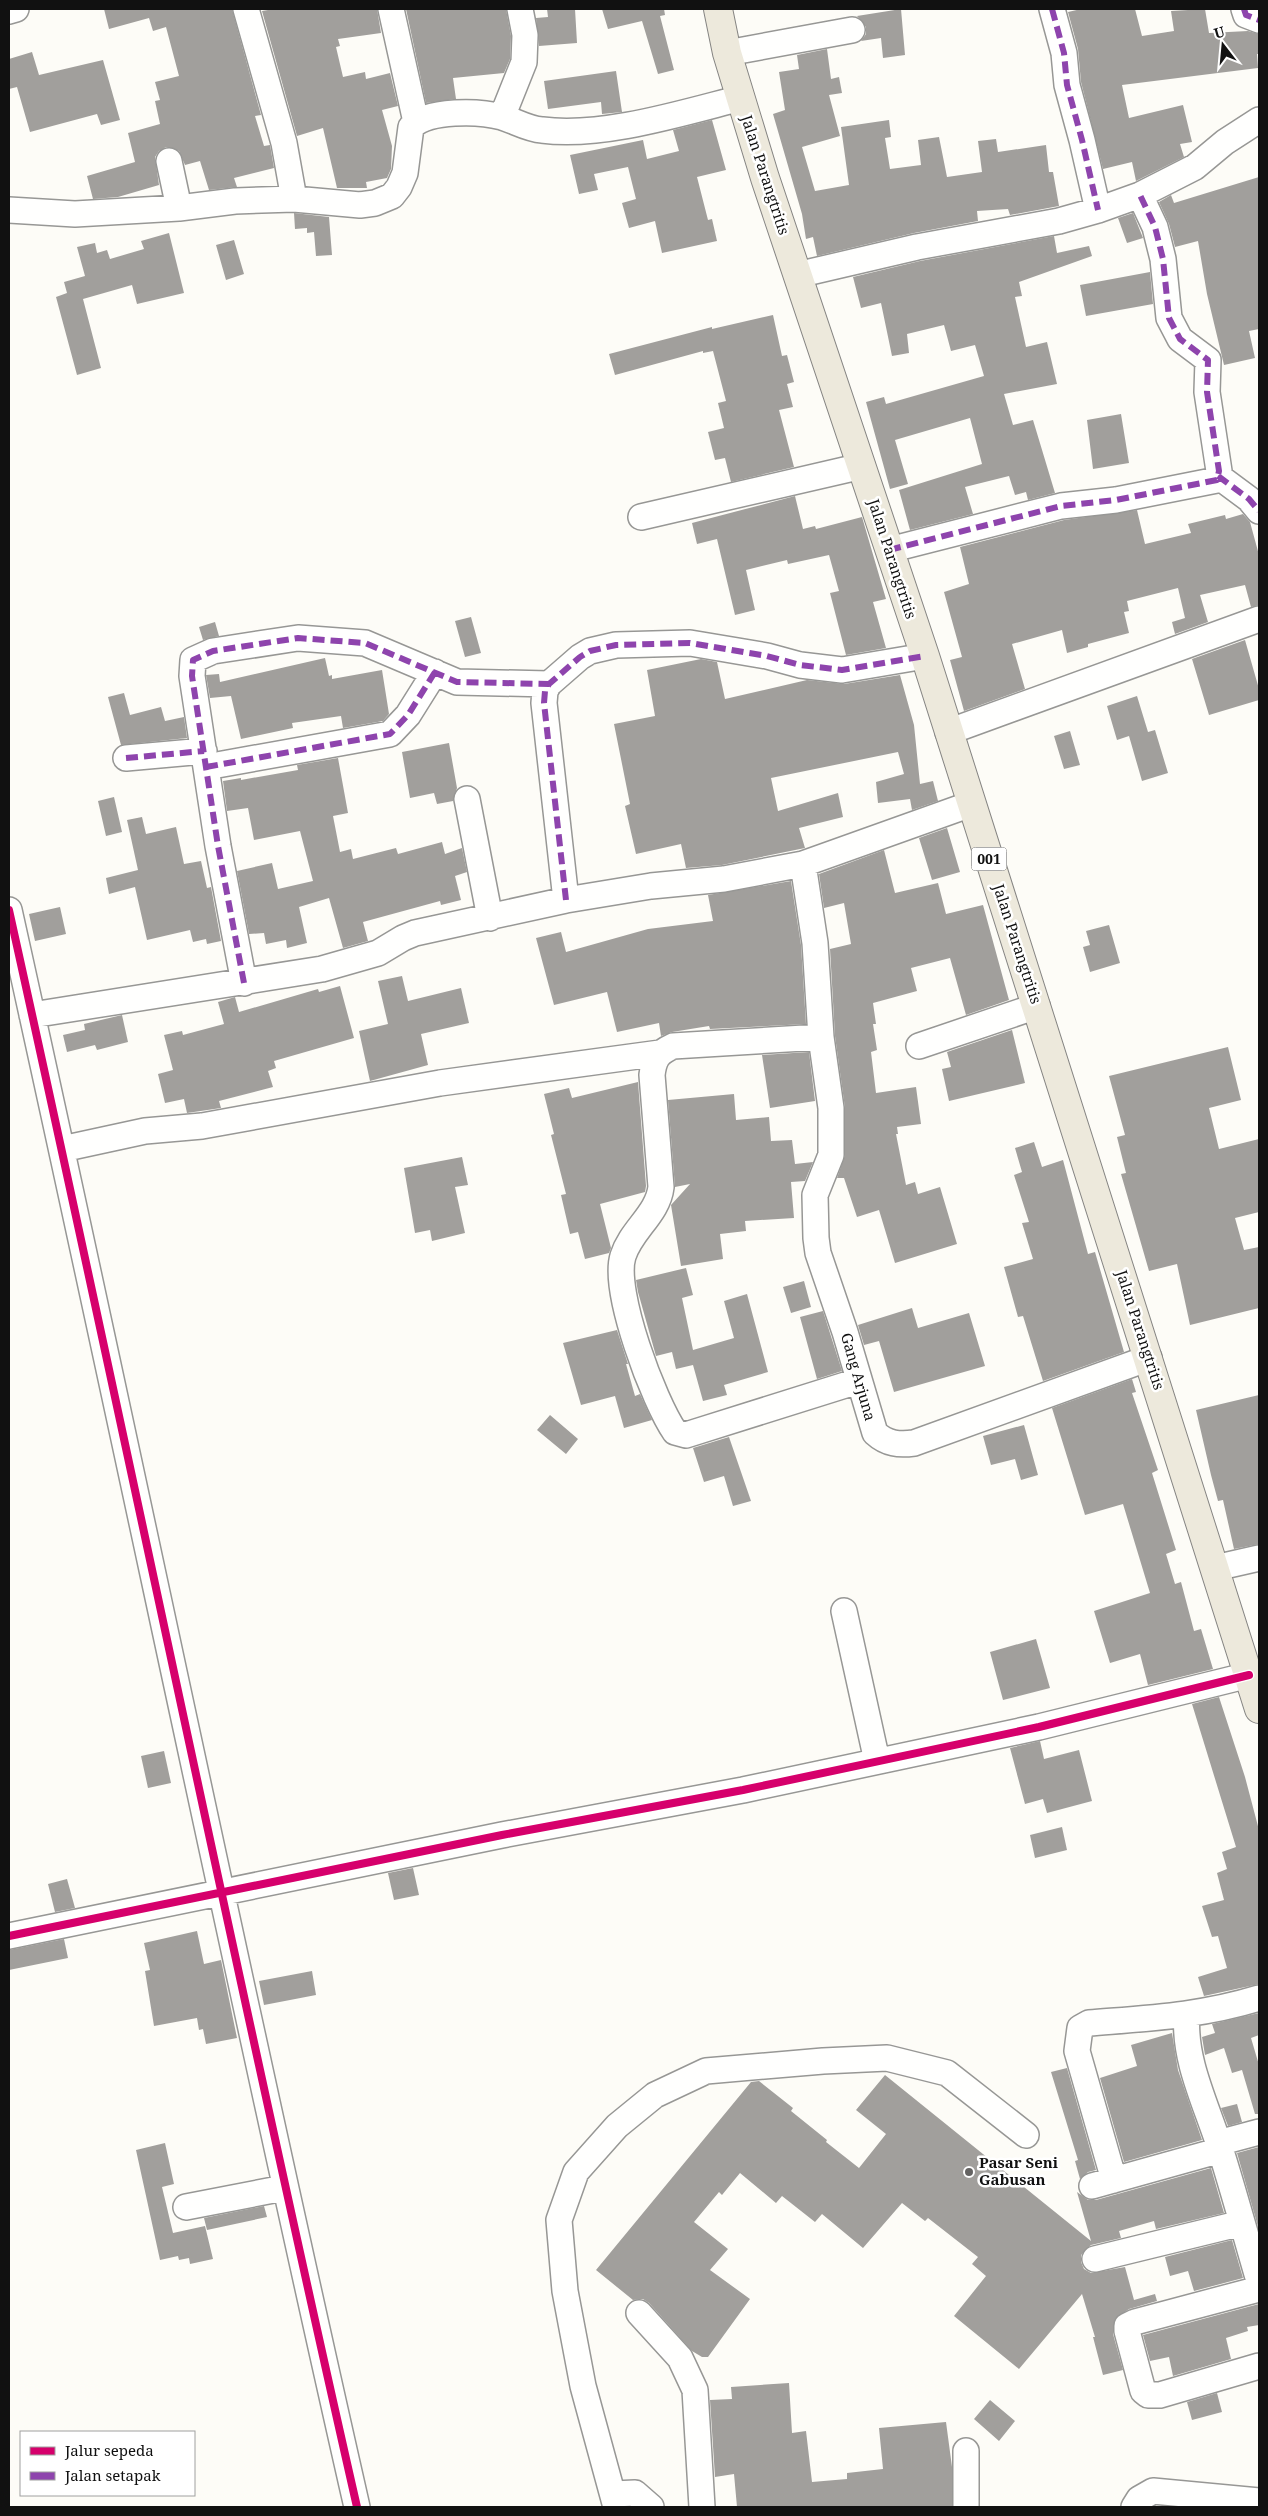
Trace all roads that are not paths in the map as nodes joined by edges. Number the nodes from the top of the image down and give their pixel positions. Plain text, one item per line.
1 (16, 9) edge
2 (246, 9) edge
3 (391, 9) edge
4 (520, 9) edge
5 (718, 9) edge
6 (1052, 9) edge
7 (1244, 9) edge
8 (9, 11) edge
9 (1259, 20) edge
10 (852, 30) dead end
11 (727, 53) junction
12 (741, 98) junction
13 (502, 117) junction
14 (1259, 120) edge
15 (416, 122) junction
16 (169, 161) dead end
17 (1140, 195) junction
18 (294, 199) junction
19 (179, 208) junction
20 (9, 210) edge
21 (1098, 210) junction
22 (797, 275) junction
23 (862, 466) junction
24 (1218, 476) junction
25 (1259, 511) edge
26 (641, 517) dead end
27 (890, 550) junction
28 (1259, 619) edge
29 (925, 656) junction
30 (435, 672) junction
31 (549, 684) junction
32 (948, 732) junction
33 (126, 758) dead end
34 (205, 759) junction
35 (468, 799) dead end
36 (971, 804) junction
37 (803, 864) junction
38 (566, 900) junction
39 (9, 910) edge
40 (490, 918) junction
41 (244, 982) junction
42 (1037, 1006) junction
43 (32, 1015) junction
44 (821, 1037) junction
45 (919, 1046) dead end
46 (660, 1052) junction
47 (62, 1149) junction
48 (1149, 1358) junction
49 (858, 1381) junction
50 (1259, 1558) edge
51 (1215, 1568) junction
52 (844, 1611) dead end
53 (1249, 1675) junction
54 (1259, 1709) edge
55 (876, 1761) junction
56 (220, 1894) junction
57 (9, 1936) edge
58 (1259, 1998) edge
59 (1187, 2016) junction
60 (1259, 2132) edge
61 (1026, 2136) dead end
62 (1220, 2147) junction
63 (284, 2188) junction
64 (186, 2207) dead end
65 (1242, 2223) junction
66 (1095, 2259) dead end
67 (1259, 2281) edge
68 (1259, 2289) edge
69 (639, 2313) dead end
70 (1259, 2366) edge
71 (966, 2451) dead end
72 (614, 2501) edge
73 (1259, 2501) edge
74 (357, 2507) edge
75 (651, 2507) edge
76 (702, 2507) edge
77 (966, 2507) edge
78 (1134, 2507) edge

1 - 8 street
2 - 18 street
3 - 15 street
4 - 13 street
5 - 11 main road, Jalan Parangtritis / 001
6 - 21 street
7 - 9 street
10 - 11 street
11 - 12 main road, Jalan Parangtritis / 001
12 - 13 street
12 - 22 main road, Jalan Parangtritis / 001
13 - 15 street
14 - 17 street
15 - 18 street
16 - 19 street
17 - 21 street
17 - 24 street
18 - 19 street
19 - 20 street
21 - 22 street
22 - 23 main road, Jalan Parangtritis / 001
23 - 26 street
23 - 27 main road, Jalan Parangtritis / 001
24 - 25 street
24 - 27 street
27 - 29 main road, Jalan Parangtritis / 001
28 - 32 street
29 - 31 street
29 - 32 main road, Jalan Parangtritis / 001
30 - 31 street
30 - 34 street
30 - 34 street
31 - 38 street
32 - 36 main road, Jalan Parangtritis / 001
33 - 34 street
34 - 41 street
35 - 40 street
36 - 37 street
36 - 42 main road, Jalan Parangtritis / 001
37 - 38 street
37 - 44 street
38 - 40 street
39 - 43 street
40 - 41 street
41 - 43 street
42 - 45 street
42 - 48 main road, Jalan Parangtritis / 001
43 - 47 street
44 - 46 street
44 - 49 street, Gang Arjuna
46 - 47 street
46 - 49 street
47 - 56 street
48 - 49 street, Gang Arjuna
48 - 51 main road, Jalan Parangtritis / 001
50 - 51 street
51 - 53 main road, Jalan Parangtritis / 001
52 - 55 street
53 - 54 main road, Jalan Parangtritis / 001
53 - 55 street
55 - 56 street
56 - 57 street
56 - 63 street
58 - 59 street
59 - 62 street
59 - 62 street
60 - 62 street
61 - 72 street
62 - 65 street
63 - 64 street
63 - 74 street
65 - 66 street
65 - 67 street
68 - 70 street
69 - 76 street
71 - 77 street
72 - 75 street
73 - 78 street

